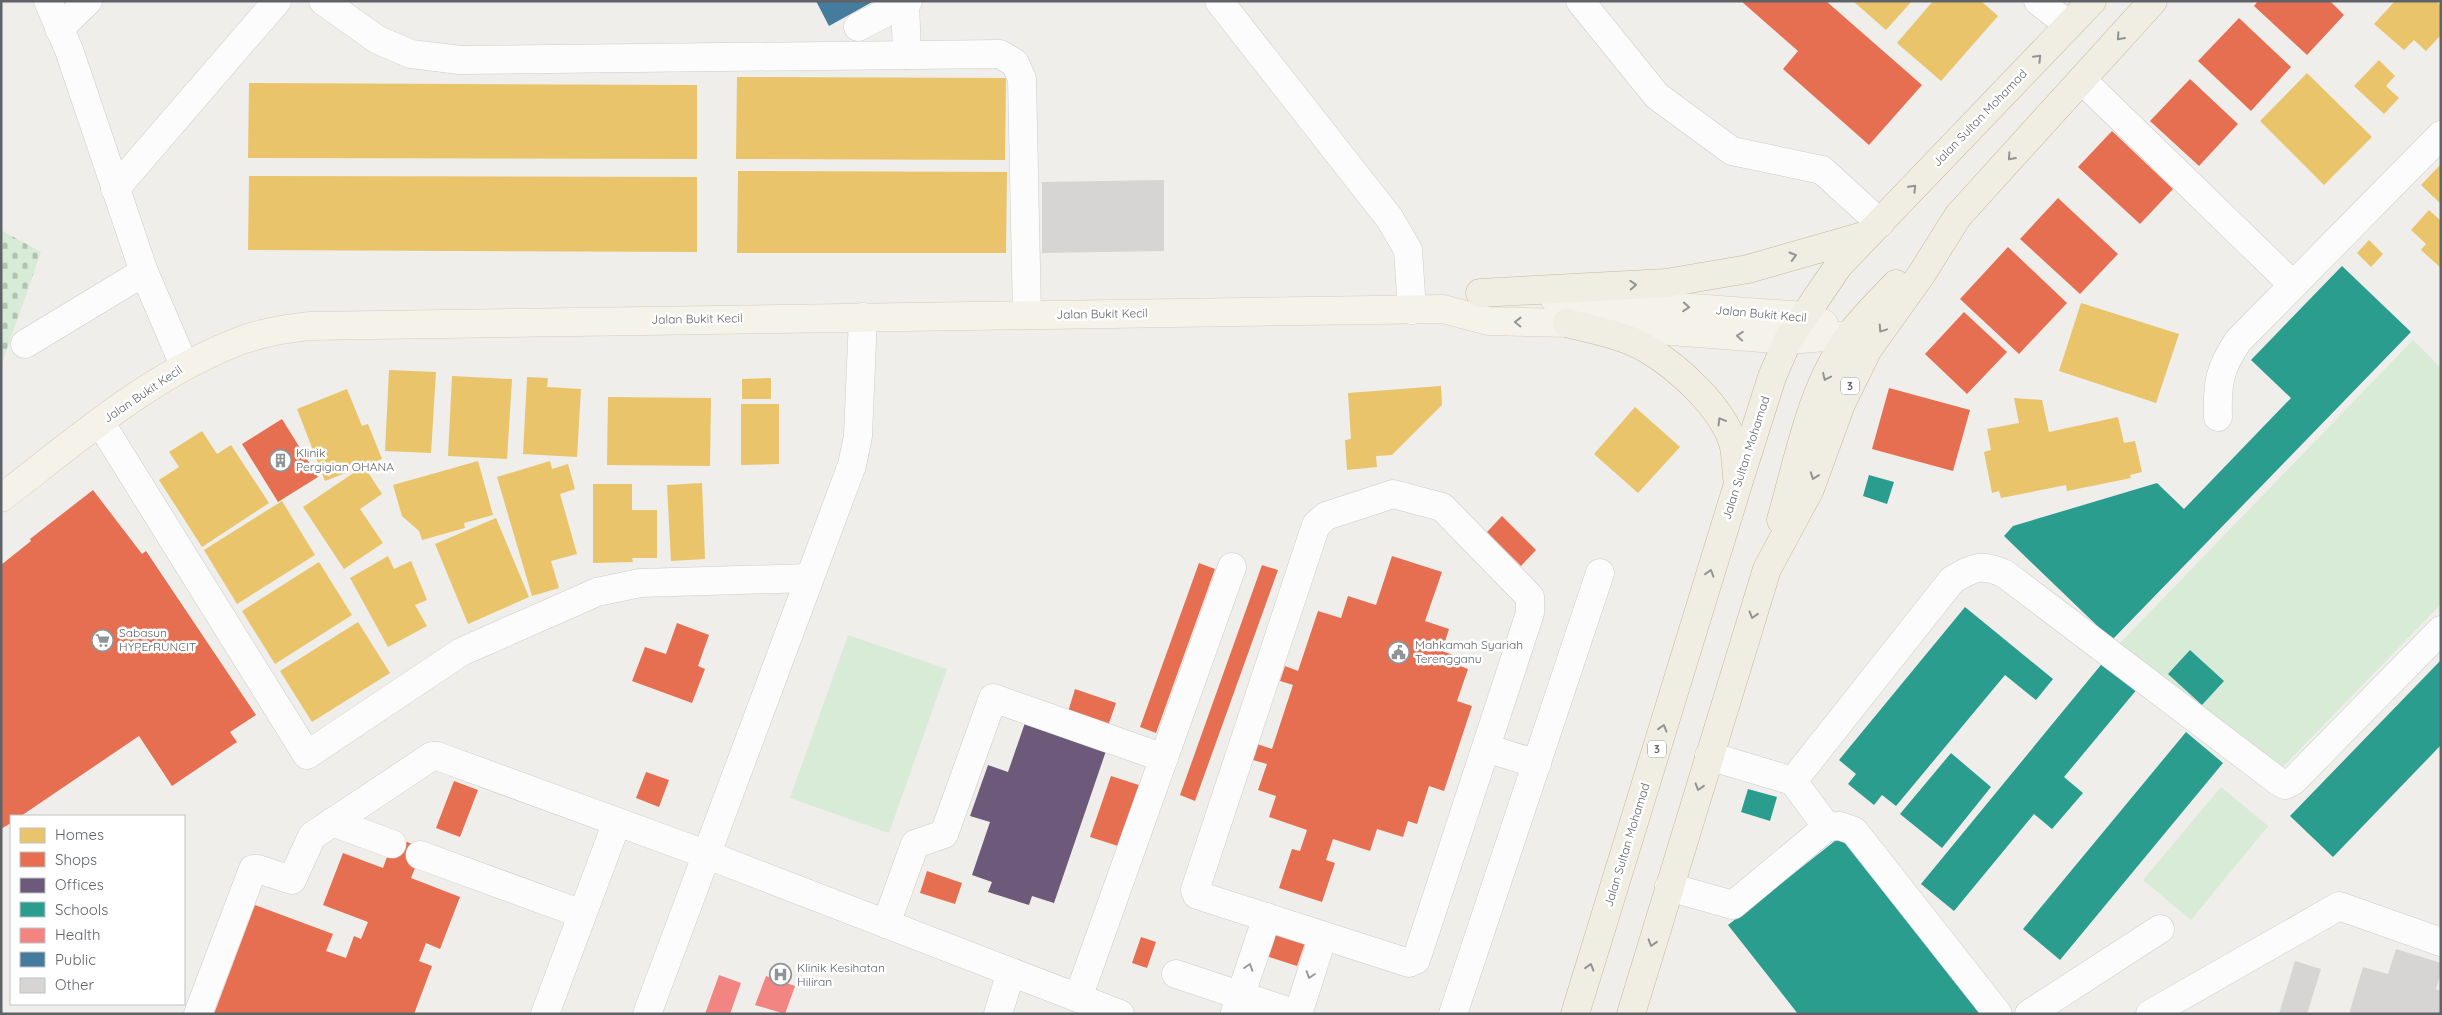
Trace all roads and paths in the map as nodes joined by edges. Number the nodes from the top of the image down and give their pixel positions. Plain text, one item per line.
1 (48, 1) edge
2 (88, 1) edge
3 (278, 1) edge
4 (323, 1) edge
5 (1219, 1) edge
6 (1580, 1) edge
7 (2038, 1) edge
8 (2092, 1) edge
9 (2153, 1) edge
10 (907, 2) edge
11 (2069, 25) junction
12 (858, 27) dead end
13 (59, 29) junction
14 (907, 55) junction
15 (2082, 80) junction
16 (2441, 135) edge
17 (115, 189) junction
18 (1958, 216) junction
19 (1874, 229) junction
20 (144, 272) junction
21 (2293, 285) junction
22 (1480, 293) junction
23 (1444, 309) junction
24 (1412, 310) junction
25 (1027, 315) junction
26 (1805, 316) junction
27 (863, 317) junction
28 (1567, 323) junction
29 (1850, 335) junction
30 (1788, 340) junction
31 (25, 344) dead end
32 (184, 366) junction
33 (2218, 417) dead end
34 (100, 422) junction
35 (1738, 484) junction
36 (1, 498) edge
37 (1232, 567) dead end
38 (1767, 569) junction
39 (1600, 573) dead end
40 (809, 578) junction
41 (2441, 630) edge
42 (1486, 748) junction
43 (1709, 756) junction
44 (1164, 758) junction
45 (1536, 764) junction
46 (1793, 780) junction
47 (332, 822) junction
48 (617, 822) junction
49 (1827, 827) junction
50 (392, 844) dead end
51 (705, 854) junction
52 (420, 855) dead end
53 (1670, 887) junction
54 (582, 914) junction
55 (1267, 917) junction
56 (886, 924) junction
57 (2160, 929) dead end
58 (1323, 936) junction
59 (2441, 942) edge
60 (1011, 972) junction
61 (1176, 974) dead end
62 (1078, 998) junction
63 (1237, 1005) edge
64 (198, 1014) edge
65 (545, 1014) edge
66 (647, 1014) edge
67 (998, 1014) edge
68 (1120, 1014) edge
69 (1297, 1014) edge
70 (1454, 1014) edge
71 (1576, 1014) edge
72 (1631, 1014) edge
73 (1998, 1014) edge
74 (2029, 1014) edge
75 (2150, 1014) edge

1 - 13 street
2 - 13 street
3 - 17 street
4 - 14 street
5 - 24 street
6 - 19 street
7 - 11 street
8 - 11 highway, Jalan Sultan Mohamad / 3
9 -> 15 highway, 3
10 - 12 street
10 - 14 street
19 -> 11 highway, Jalan Sultan Mohamad / 3
13 - 17 street
14 - 25 street
15 -> 18 highway, 3
15 - 21 street
16 - 21 street
17 - 20 street
18 - 29 highway, 3
18 -> 38 highway, 3
22 -> 19 highway
19 - 26 highway, Jalan Sultan Mohamad / 3
20 - 31 street
20 - 32 street
21 - 33 street
22 - 23 main road, Jalan Bukit Kecil
22 -> 26 main road, Jalan Bukit Kecil
23 - 24 main road, Jalan Bukit Kecil
28 -> 23 main road, Jalan Bukit Kecil
24 - 25 main road, Jalan Bukit Kecil
25 - 27 main road, Jalan Bukit Kecil
26 - 29 main road, Jalan Bukit Kecil
26 - 30 highway, Jalan Sultan Mohamad / 3
27 - 32 main road, Jalan Bukit Kecil
27 - 40 street
30 -> 28 main road, Jalan Bukit Kecil
35 -> 28 highway
29 - 30 main road, Jalan Bukit Kecil
29 -> 38 highway, 3
30 - 35 highway, Jalan Sultan Mohamad / 3
32 - 34 main road, Jalan Bukit Kecil
34 - 36 main road, Jalan Bukit Kecil
34 - 40 street
71 -> 35 highway, Jalan Sultan Mohamad / 3
37 - 44 street
38 -> 43 highway, 3
39 - 45 street
40 - 51 street
41 - 46 street
42 - 45 street
42 - 55 street
42 - 58 street
43 - 46 street
43 -> 53 highway, 3
44 - 56 street
44 - 62 street
45 - 70 street
46 - 49 street
47 - 48 street
47 - 50 street
47 - 64 street
48 - 51 street
48 - 54 street
49 - 53 street
49 - 73 street
51 - 56 street
51 - 66 street
52 - 54 street
53 -> 72 highway, 3
54 - 65 street
55 - 58 street
63 -> 55 street
56 - 60 street
57 - 74 street
58 -> 69 street
59 - 75 street
60 - 62 street
60 - 67 street
61 - 63 street
62 - 68 street
63 - 69 street

